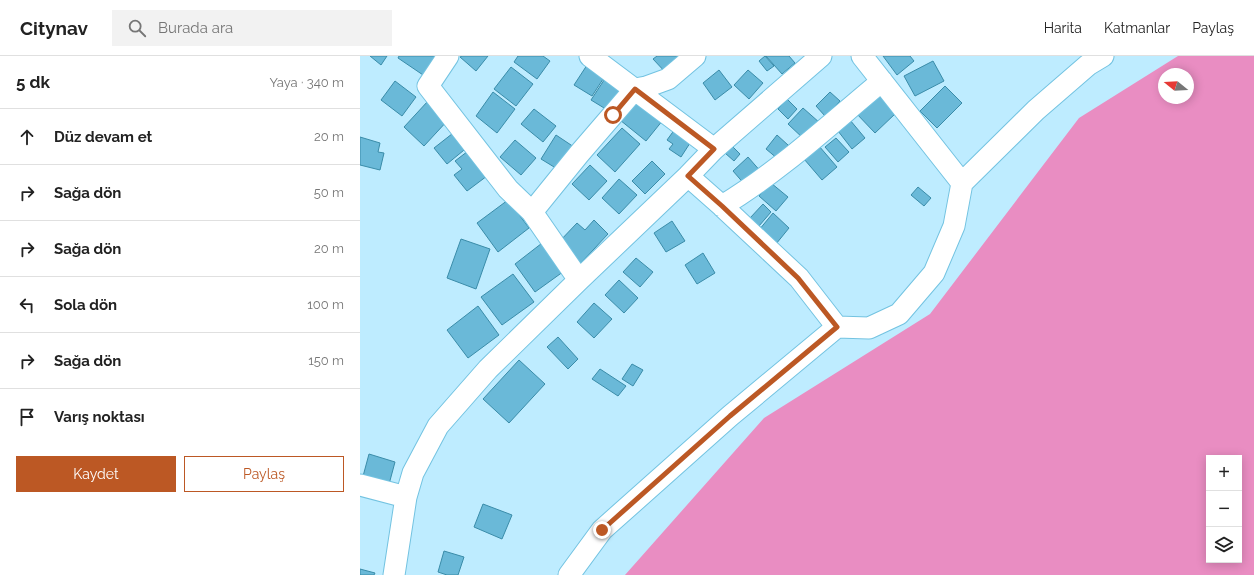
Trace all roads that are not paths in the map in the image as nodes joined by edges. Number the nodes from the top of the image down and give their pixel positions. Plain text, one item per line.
1 (448, 56) edge
2 (590, 56) edge
3 (694, 56) edge
4 (821, 56) edge
5 (862, 56) edge
6 (1090, 59) edge
7 (882, 81) junction
8 (635, 89) junction
9 (714, 149) junction
10 (688, 176) junction
11 (962, 183) junction
12 (722, 206) junction
13 (532, 212) junction
14 (579, 280) junction
15 (837, 327) junction
16 (360, 485) edge
17 (406, 496) junction
18 (394, 575) edge
19 (569, 575) edge

1 - 13 street
2 - 8 street
3 - 8 street
4 - 9 street
5 - 7 street
6 - 11 street
7 - 11 street
7 - 12 street
8 - 9 street
8 - 13 street
9 - 10 street
10 - 12 street
10 - 14 street
11 - 15 street
12 - 15 street
13 - 14 street
14 - 17 street
15 - 19 street
16 - 17 street
17 - 18 street

